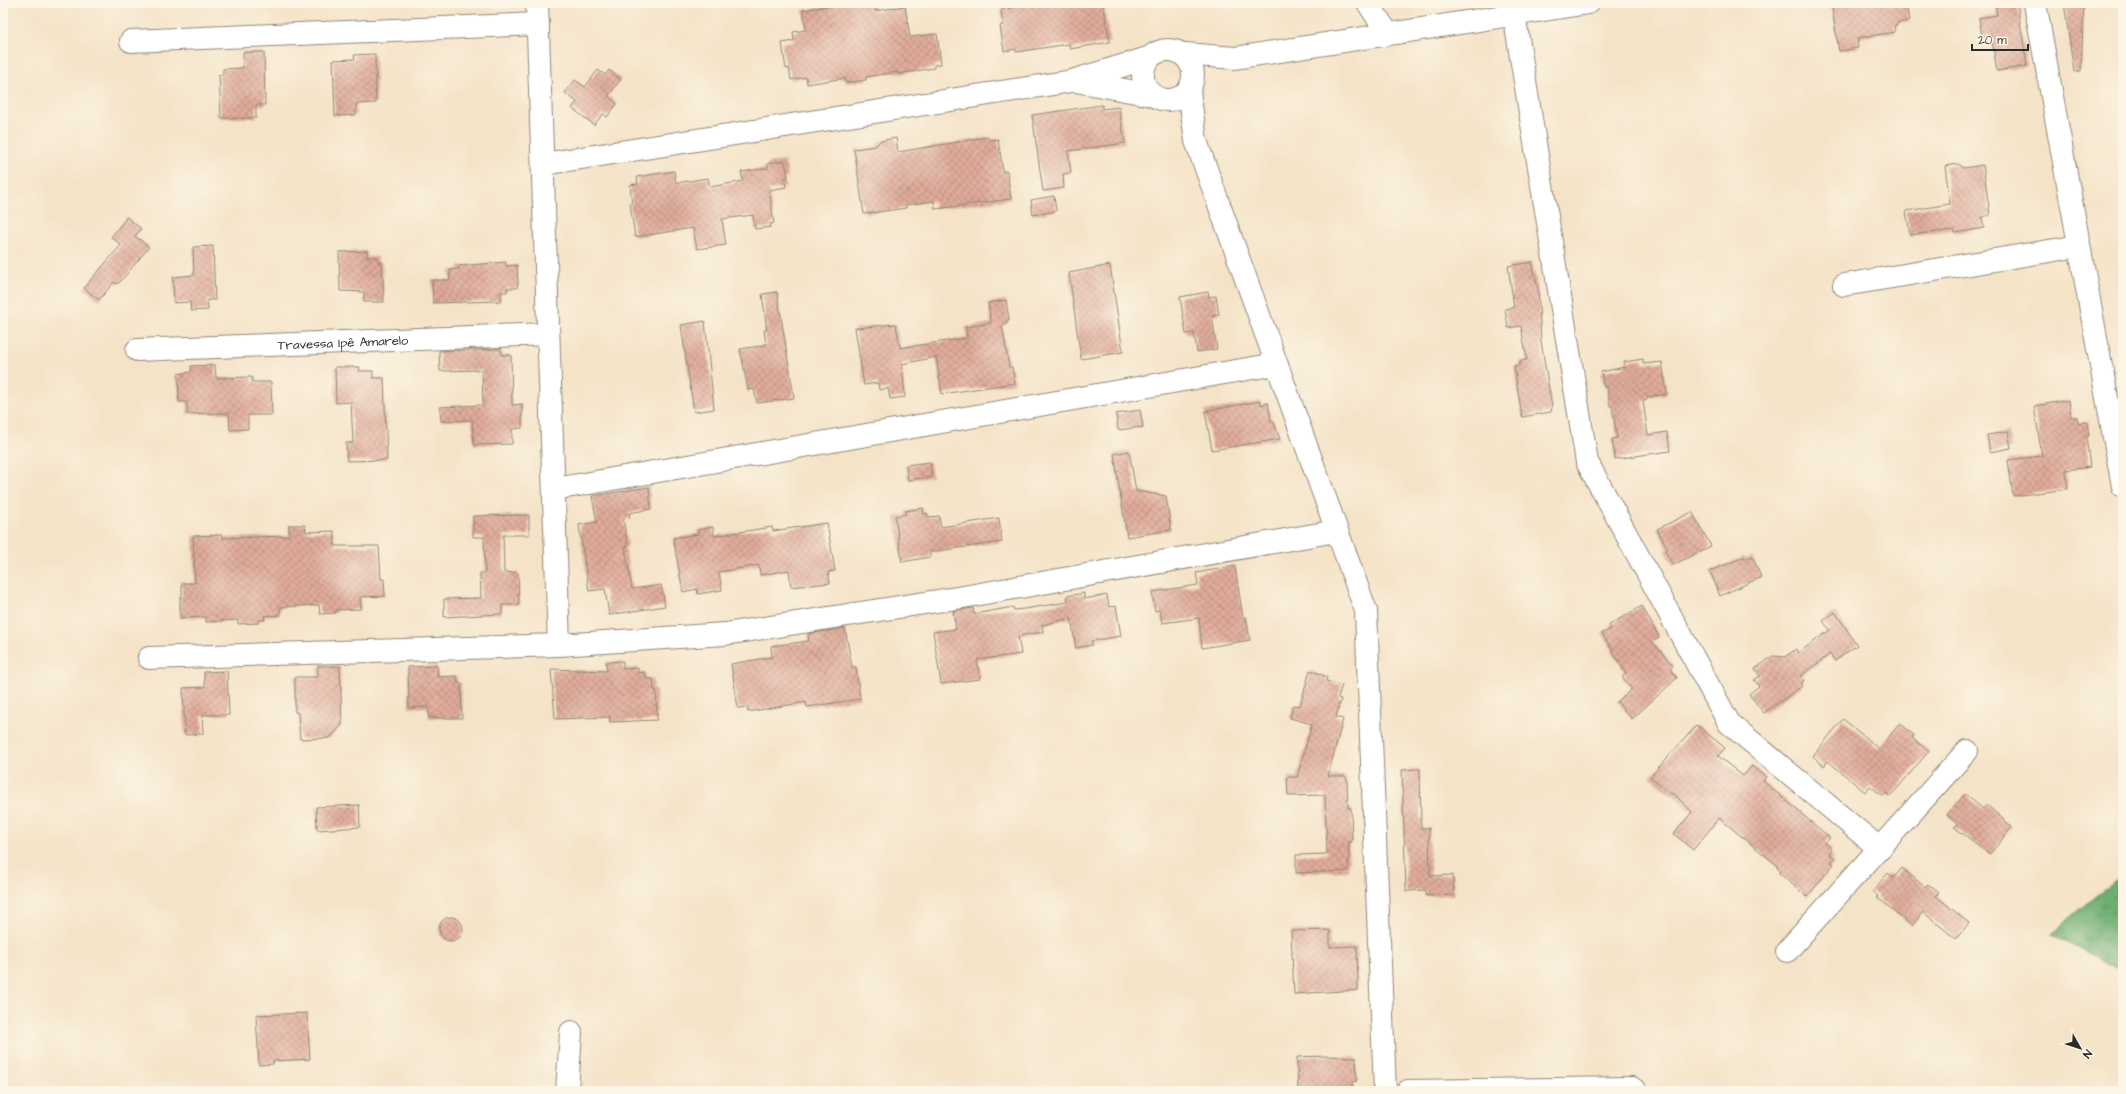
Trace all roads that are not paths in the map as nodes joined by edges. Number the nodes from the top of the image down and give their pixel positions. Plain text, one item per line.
1 (1368, 3) edge
2 (1588, 3) edge
3 (2035, 3) edge
4 (538, 14) edge
5 (1514, 14) junction
6 (1388, 34) junction
7 (131, 41) dead end
8 (1185, 54) junction
9 (1148, 58) junction
10 (1235, 58) junction
11 (1072, 81) junction
12 (1192, 84) junction
13 (1159, 98) junction
14 (1196, 141) junction
15 (543, 164) junction
16 (2079, 246) junction
17 (1844, 285) dead end
18 (548, 334) junction
19 (137, 350) dead end
20 (1276, 364) junction
21 (2123, 486) edge
22 (555, 489) junction
23 (1336, 530) junction
24 (559, 645) junction
25 (149, 658) dead end
26 (1967, 752) dead end
27 (1880, 849) junction
28 (1787, 951) dead end
29 (571, 1032) dead end
30 (567, 1091) edge
31 (1385, 1091) edge
32 (1408, 1091) edge
33 (1636, 1091) edge

1 - 6 street
2 - 5 street
3 - 16 street
4 - 7 street
4 - 15 street
5 - 6 street
5 - 27 street
6 - 10 street
8 - 9 street
8 - 10 street
8 - 12 street
9 - 11 street
9 - 13 street
10 - 12 street
11 - 13 street
11 - 15 street
12 - 13 street
12 - 14 street
13 - 14 street
14 - 20 street
15 - 18 street
16 - 17 street
16 - 21 street
18 - 19 street, Travessa Ipê Amarelo
18 - 22 street
20 - 22 street
20 - 23 street
22 - 24 street
23 - 24 street
23 - 31 street
24 - 25 street
26 - 27 street
27 - 28 street
29 - 30 street
32 - 33 street

